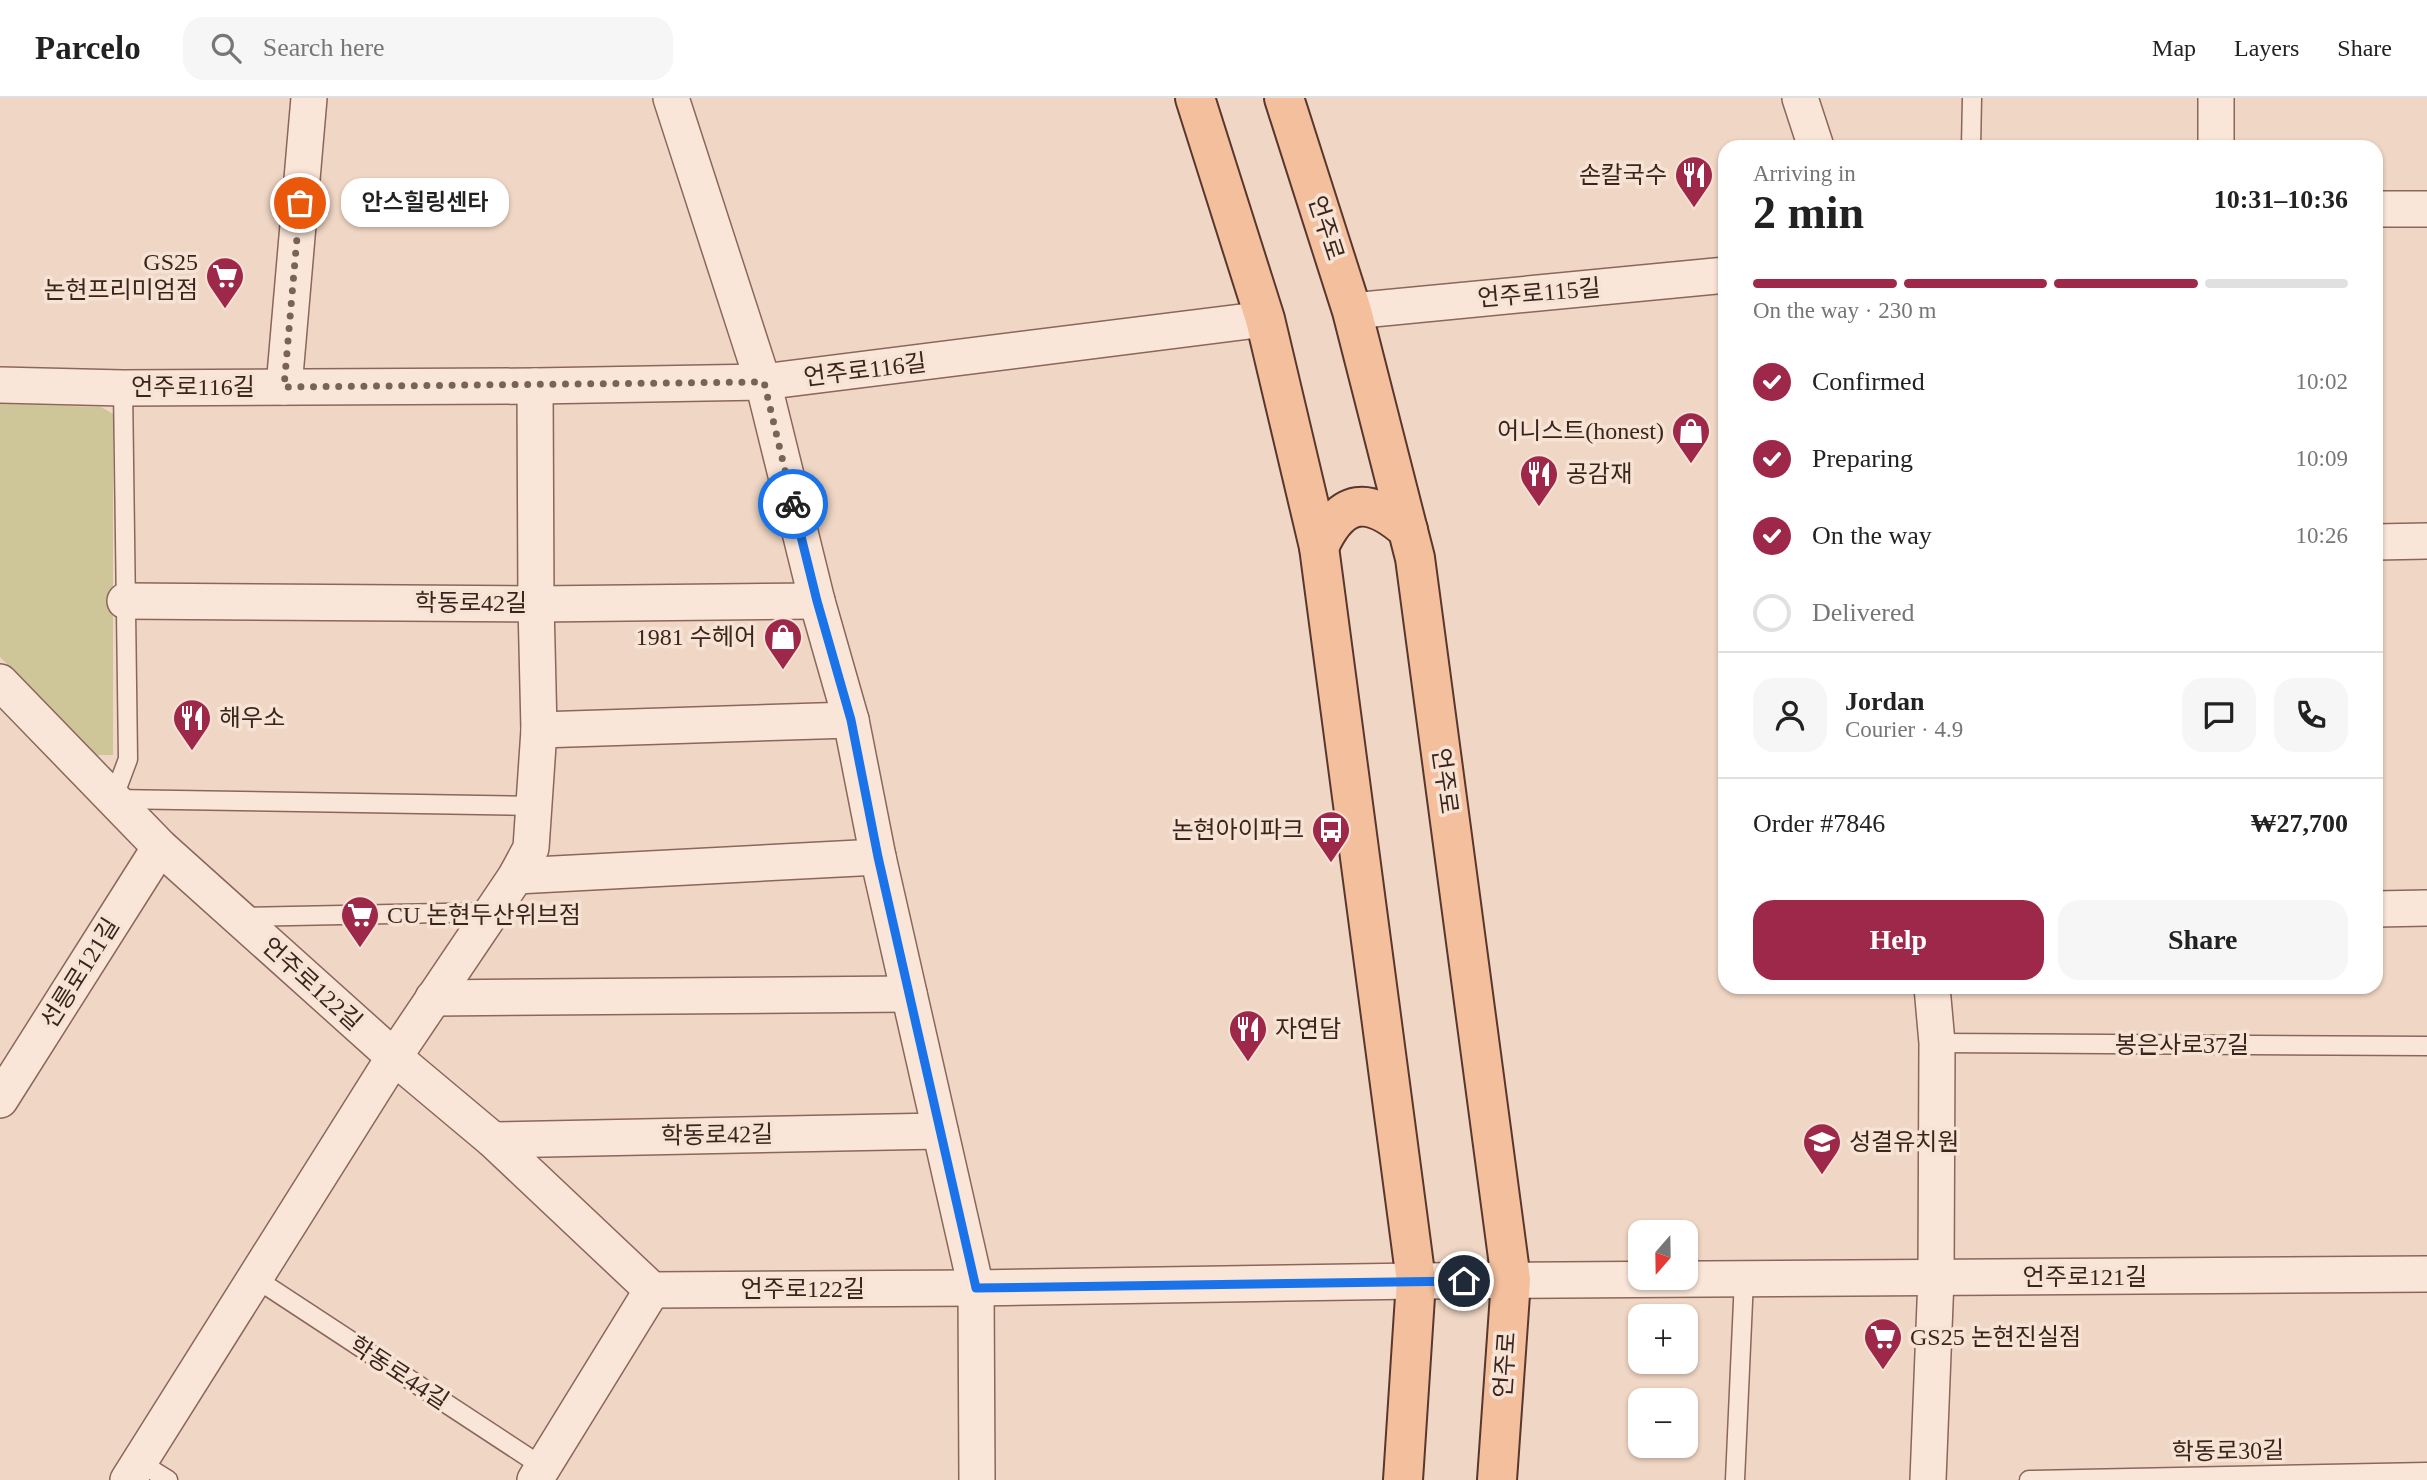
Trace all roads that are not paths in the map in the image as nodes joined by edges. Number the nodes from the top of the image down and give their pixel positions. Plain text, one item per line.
1 (309, 98) edge
2 (671, 98) edge
3 (1195, 98) edge
4 (1284, 98) edge
5 (1800, 98) edge
6 (1972, 98) edge
7 (2216, 98) edge
8 (1814, 140) edge
9 (1971, 140) edge
10 (2216, 140) edge
11 (2383, 209) edge
12 (2427, 209) edge
13 (1718, 276) edge
14 (1352, 311) junction
15 (1265, 319) junction
16 (764, 382) junction
17 (0, 385) edge
18 (535, 386) junction
19 (284, 387) junction
20 (123, 388) junction
21 (1408, 530) junction
22 (2427, 541) edge
23 (2383, 542) edge
24 (1319, 547) junction
25 (125, 601) junction
26 (817, 601) junction
27 (536, 604) junction
28 (0, 682) edge
29 (851, 720) junction
30 (539, 730) junction
31 (113, 799) junction
32 (535, 806) junction
33 (160, 847) junction
34 (878, 857) junction
35 (516, 876) junction
36 (2427, 908) edge
37 (2383, 909) edge
38 (492, 912) junction
39 (239, 917) junction
40 (1933, 994) edge
41 (909, 995) junction
42 (433, 998) junction
43 (1937, 1043) junction
44 (2427, 1046) edge
45 (394, 1058) junction
46 (0, 1100) edge
47 (940, 1131) junction
48 (494, 1140) junction
49 (2427, 1274) edge
50 (255, 1278) junction
51 (1936, 1278) junction
52 (1744, 1279) junction
53 (1511, 1280) junction
54 (1416, 1281) junction
55 (976, 1288) junction
56 (652, 1290) junction
57 (2427, 1472) edge
58 (145, 1474) edge
59 (539, 1474) edge
60 (977, 1480) edge
61 (1404, 1480) edge
62 (1497, 1480) edge
63 (1735, 1480) edge
64 (1928, 1480) edge
65 (2029, 1480) edge

1 - 19 street
2 - 16 street
3 - 15 main road
4 - 14 main road, 언주로
5 - 8 street
6 - 9 lane
7 - 10 street
11 - 12 street
13 - 14 street, 언주로115길
14 - 21 main road, 언주로
15 - 16 street, 언주로116길
15 - 24 main road
16 - 18 street, 언주로116길
16 - 26 street
17 - 20 street, 언주로116길
18 - 19 street, 언주로116길
18 - 27 street
19 - 20 street, 언주로116길
20 - 25 lane
21 - 24 main road
21 - 53 main road, 언주로
22 - 23 street
24 - 54 main road
25 - 27 street, 학동로42길
25 - 31 lane
26 - 27 street, 학동로42길
26 - 29 street
27 - 30 street
28 - 31 street, 언주로122길
29 - 30 street
29 - 34 street
30 - 32 street
31 - 32 lane
31 - 33 street, 언주로122길
32 - 35 street
33 - 39 street, 언주로122길
33 - 46 street, 선릉로121길
34 - 35 street
34 - 41 street
35 - 38 street
36 - 37 street
38 - 39 lane, 언주로122길
38 - 42 street
39 - 45 street, 언주로122길
40 - 43 street
41 - 42 street
41 - 47 street
42 - 45 street
43 - 44 lane, 봉은사로37길
43 - 51 street
45 - 48 street, 언주로122길
45 - 50 street
47 - 48 street, 학동로42길
47 - 55 street
48 - 56 street, 언주로122길
49 - 51 street, 언주로121길
50 - 58 street
50 - 59 lane, 학동로44길
51 - 52 street, 언주로121길
51 - 64 street
52 - 53 street, 언주로121길
52 - 63 lane
53 - 54 street, 언주로122길
53 - 62 main road, 언주로
54 - 55 street, 언주로122길
54 - 61 main road
55 - 56 street, 언주로122길
55 - 60 street
56 - 59 street, 학동로44길
57 - 65 lane, 학동로30길

